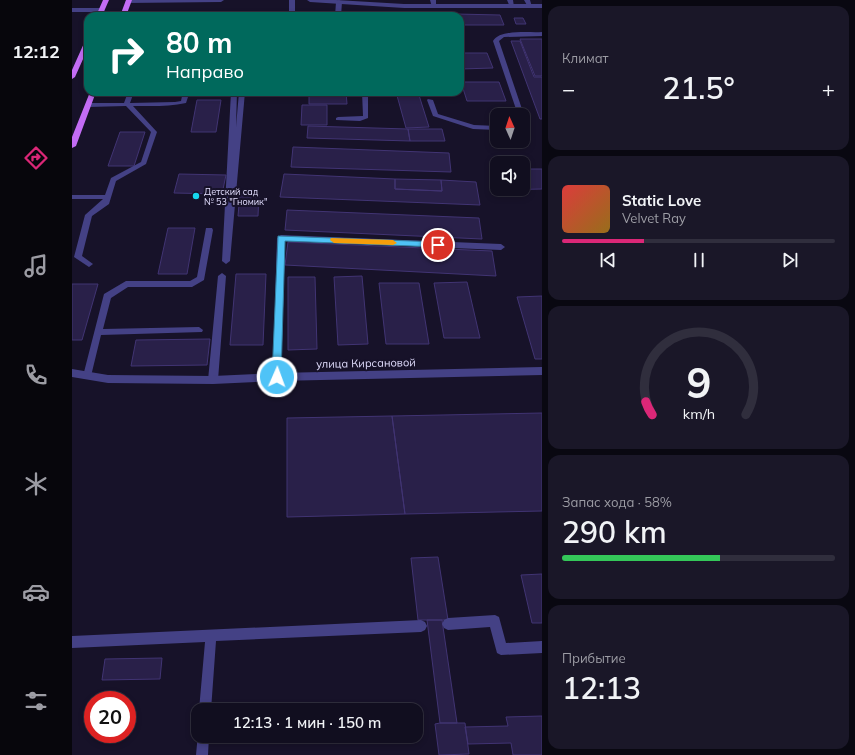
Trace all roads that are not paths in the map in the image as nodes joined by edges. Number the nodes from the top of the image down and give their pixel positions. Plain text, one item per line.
1 (106, 0) edge
2 (222, 0) edge
3 (292, 0) edge
4 (310, 0) edge
5 (321, 0) edge
6 (129, 1) edge
7 (340, 2) junction
8 (367, 2) edge
9 (433, 3) edge
10 (511, 3) edge
11 (529, 3) edge
12 (542, 6) edge
13 (72, 10) edge
14 (102, 10) joint
15 (125, 12) edge
16 (292, 12) edge
17 (339, 12) edge
18 (542, 34) edge
19 (84, 50) edge
20 (72, 77) edge
21 (91, 96) edge
22 (130, 96) edge
23 (185, 96) edge
24 (234, 96) edge
25 (238, 96) edge
26 (238, 96) edge
27 (242, 96) edge
28 (365, 96) edge
29 (430, 100) dead end
30 (127, 104) junction
31 (88, 105) junction
32 (519, 108) edge
33 (338, 119) dead end
34 (234, 126) dead end
35 (490, 128) edge
36 (72, 146) edge
37 (72, 197) edge
38 (108, 197) junction
39 (209, 230) dead end
40 (501, 247) dead end
41 (226, 261) junction
42 (89, 264) dead end
43 (222, 276) dead end
44 (199, 330) dead end
45 (98, 332) junction
46 (542, 371) edge
47 (72, 373) edge
48 (87, 376) junction
49 (277, 377) junction
50 (213, 380) junction
51 (448, 624) dead end
52 (421, 626) dead end
53 (211, 635) junction
54 (72, 642) edge
55 (542, 647) edge
56 (206, 703) edge
57 (203, 743) edge
58 (202, 755) edge

1 - 14 main road
2 - 6 street
3 - 16 lane
4 - 5 street
5 - 7 street
6 - 15 main road
7 - 8 street
7 - 17 lane
8 - 9 street
9 - 10 street
10 - 11 street
11 - 12 street
13 - 14 street
18 - 32 lane
19 - 20 main road
21 - 31 main road
22 - 30 lane
23 - 30 lane
24 - 41 lane
25 - 41 lane
26 - 34 lane
27 - 41 lane
28 - 33 lane
29 - 35 lane
30 - 31 lane
30 - 38 lane
31 - 36 main road
37 - 38 lane
38 - 42 lane
39 - 45 lane
40 - 49 lane
43 - 50 lane
44 - 45 lane
45 - 48 lane
46 - 49 street, улица Кирсановой
47 - 48 street, улица Кирсановой
48 - 50 street, улица Кирсановой
49 - 50 street, улица Кирсановой
51 - 55 lane
52 - 53 lane
53 - 54 lane
53 - 56 lane
57 - 58 lane

